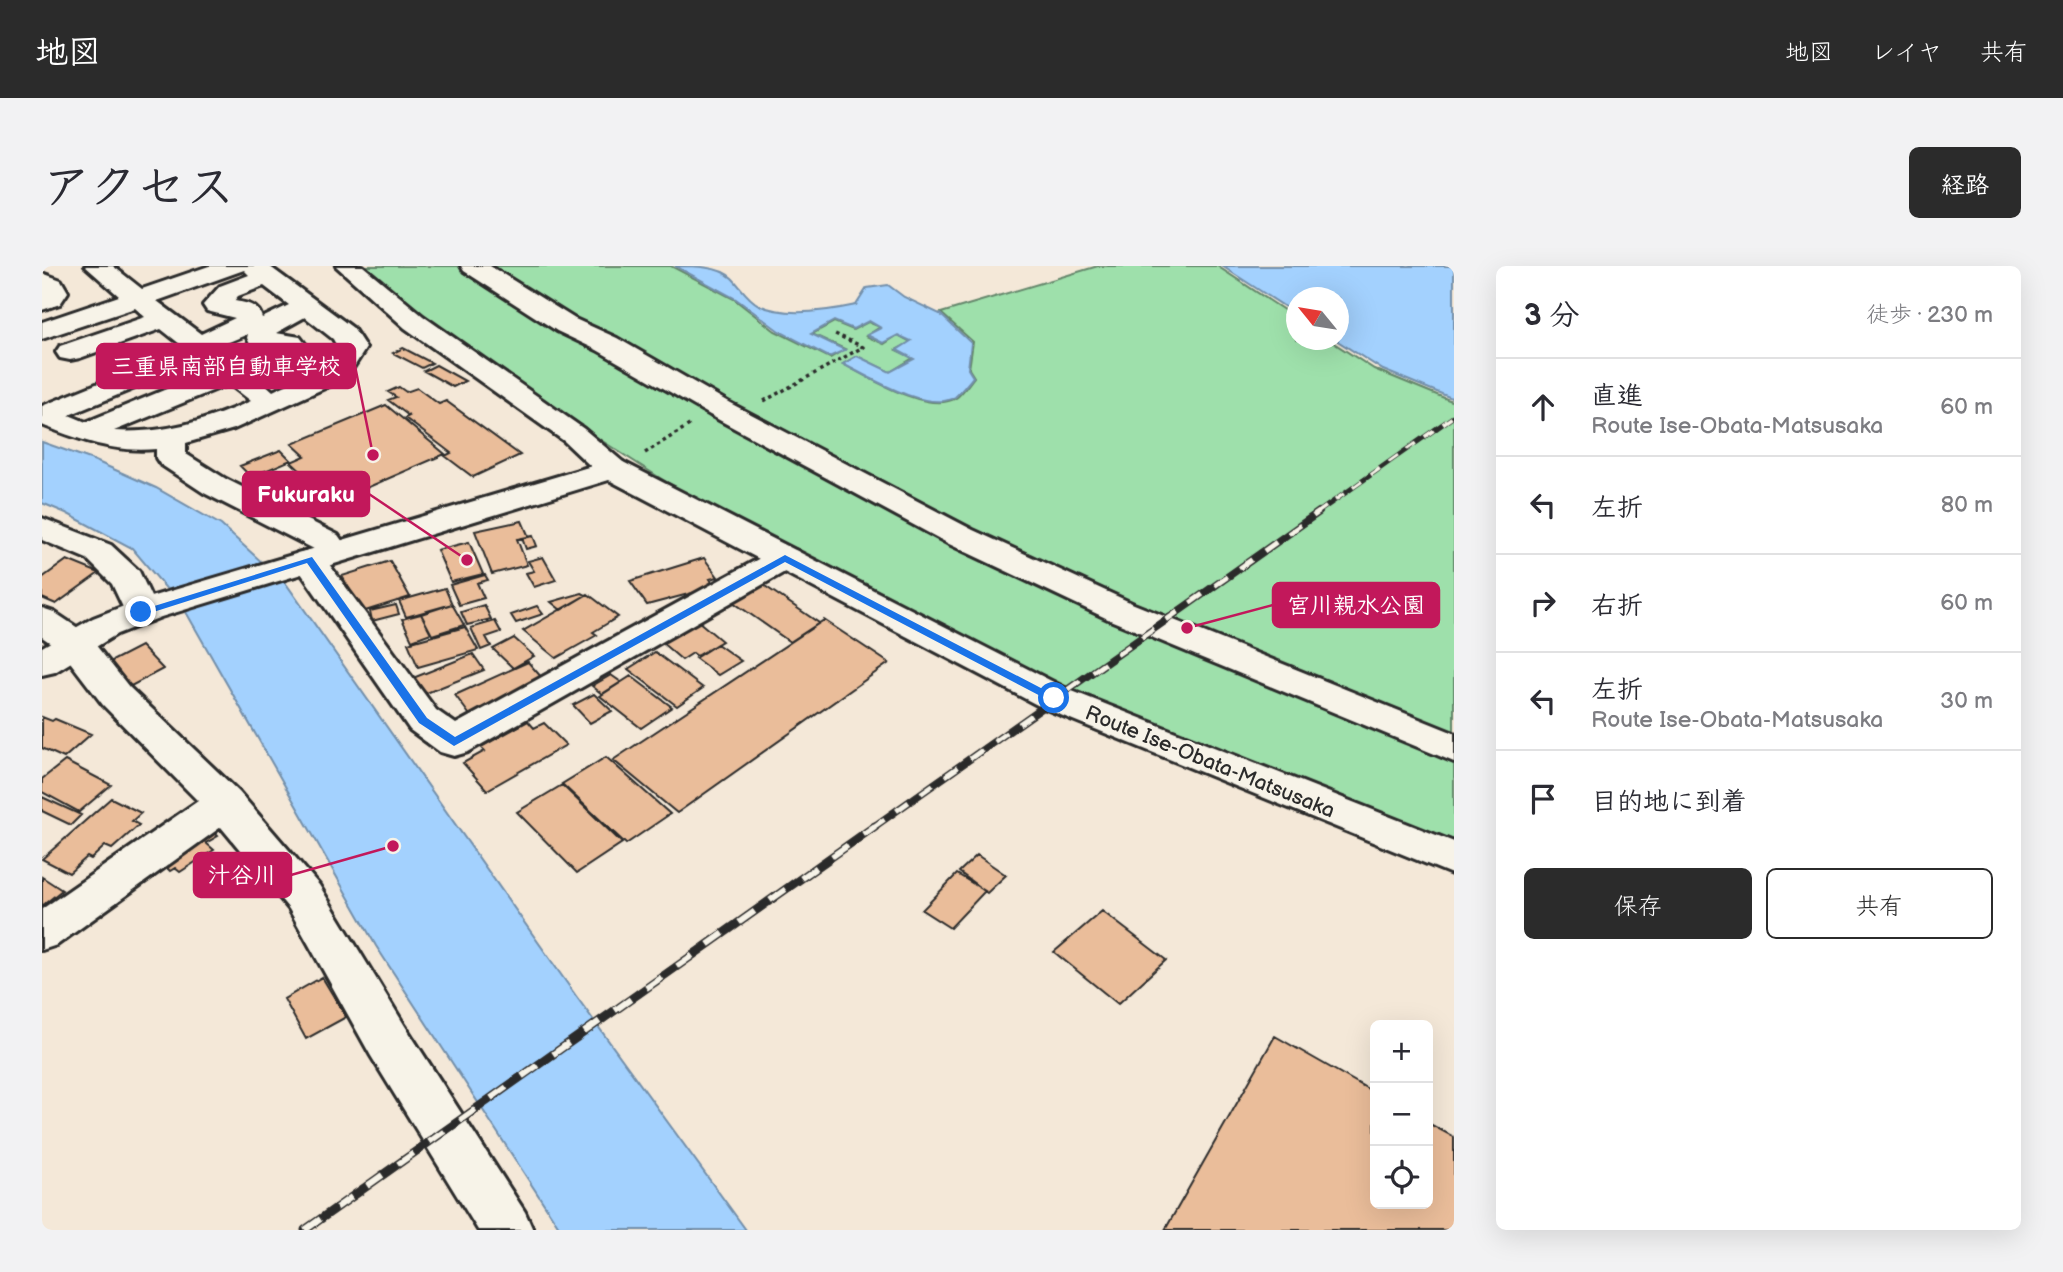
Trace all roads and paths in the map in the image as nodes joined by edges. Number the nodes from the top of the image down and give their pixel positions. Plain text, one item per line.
1 (97, 266) edge
2 (234, 266) edge
3 (348, 266) edge
4 (473, 266) edge
5 (260, 271) edge
6 (367, 276) edge
7 (42, 281) edge
8 (137, 299) junction
9 (42, 302) edge
10 (308, 307) junction
11 (42, 331) edge
12 (188, 337) junction
13 (70, 352) junction
14 (42, 363) edge
15 (238, 377) junction
16 (270, 402) junction
17 (43, 407) edge
18 (89, 431) junction
19 (172, 439) junction
20 (612, 469) junction
21 (42, 528) edge
22 (313, 558) junction
23 (785, 558) junction
24 (145, 611) junction
25 (42, 620) edge
26 (74, 642) junction
27 (42, 663) edge
28 (1454, 748) edge
29 (225, 803) junction
30 (1454, 859) edge
31 (42, 932) edge
32 (507, 1230) edge

1 - 8 street
2 - 8 street
3 - 6 street, Route Ise-Obata-Matsusaka
4 - 28 street
5 - 10 street
5 - 12 street
6 - 20 street, Route Ise-Obata-Matsusaka
7 - 9 street
8 - 11 street
8 - 12 street
10 - 15 street
10 - 16 street
11 - 13 street
12 - 13 street
12 - 15 street
12 - 17 street
13 - 14 street
15 - 16 street
15 - 18 street
16 - 19 street
17 - 18 street
18 - 19 street
19 - 22 street
20 - 22 street
20 - 23 street, Route Ise-Obata-Matsusaka
21 - 24 street
22 - 23 street
22 - 24 street
23 - 30 street, Route Ise-Obata-Matsusaka
24 - 26 street
25 - 26 street
26 - 27 street
26 - 29 street
29 - 31 street
29 - 32 street

